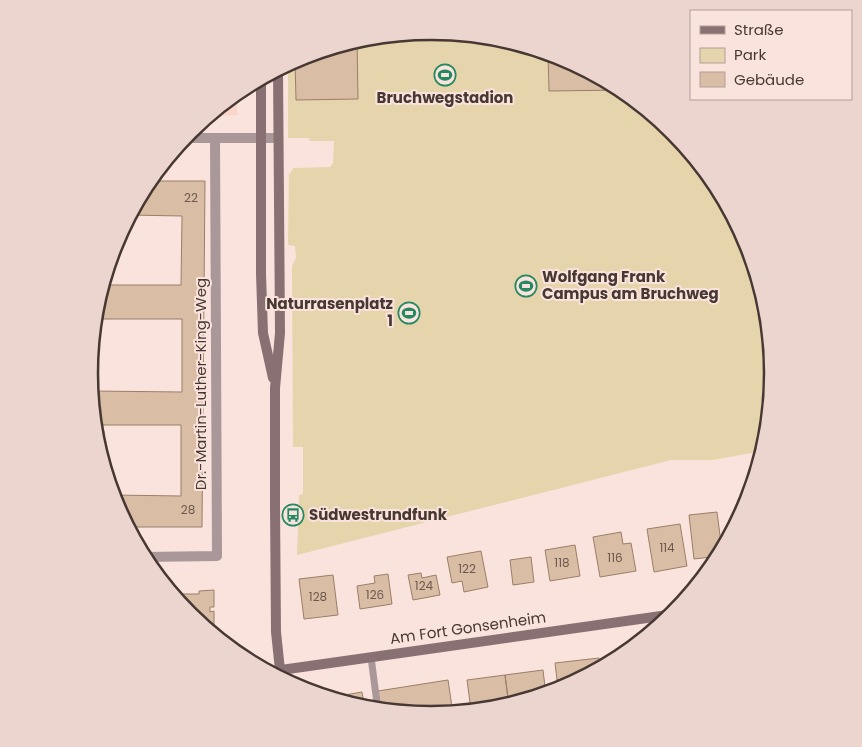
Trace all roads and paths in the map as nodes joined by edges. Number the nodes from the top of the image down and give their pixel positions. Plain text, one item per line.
1 (278, 77) edge
2 (262, 86) edge
3 (262, 137) junction
4 (195, 138) edge
5 (215, 138) junction
6 (278, 138) junction
7 (275, 388) junction
8 (153, 557) edge
9 (659, 616) edge
10 (371, 657) junction
11 (281, 672) edge
12 (285, 674) edge
13 (377, 703) edge

1 - 6 street
2 - 3 street
3 - 5 street
3 - 6 street
3 - 7 street
4 - 5 street
5 - 8 street, Dr.-Martin-Luther-King-Weg
6 - 7 street
7 - 11 street
9 - 10 street, Am Fort Gonsenheim
10 - 12 street, Am Fort Gonsenheim
10 - 13 lane

